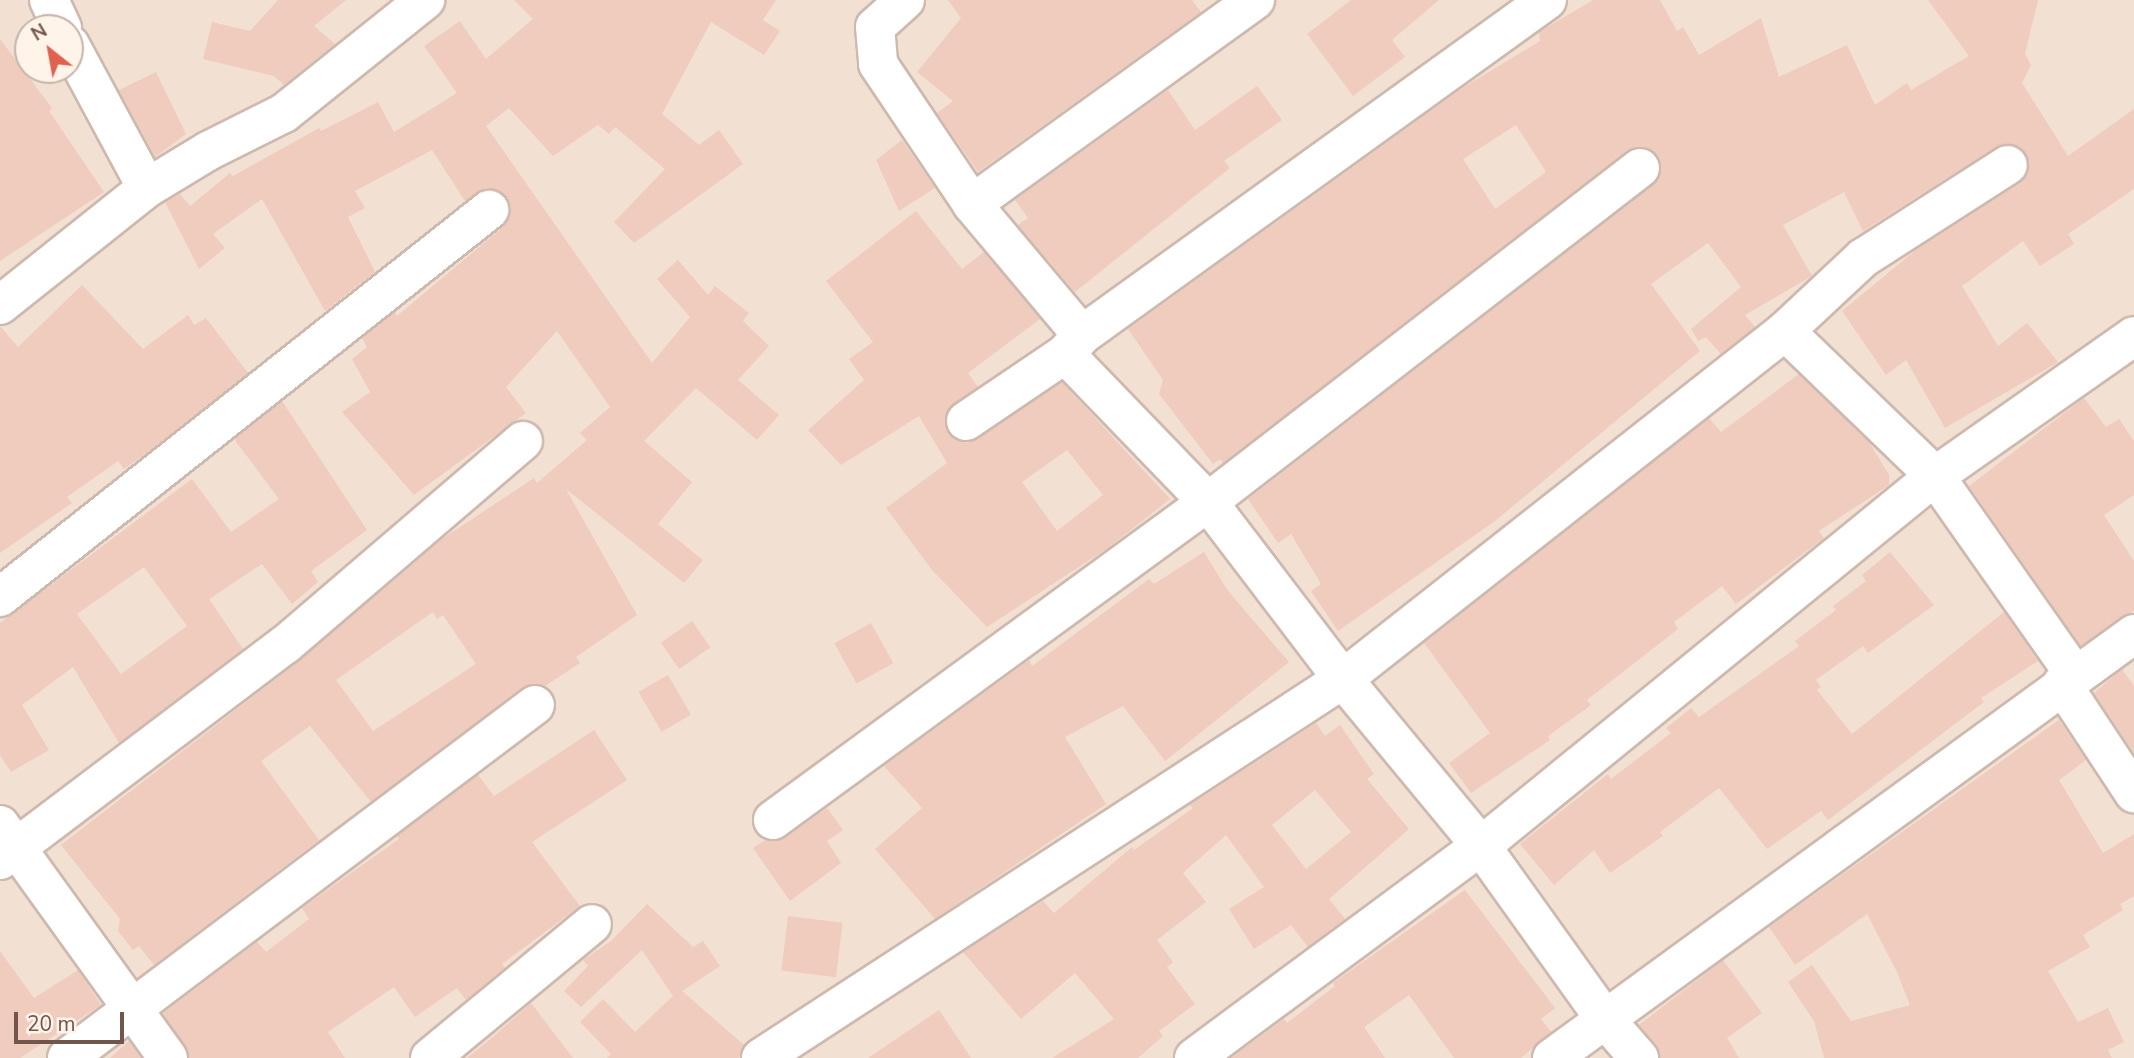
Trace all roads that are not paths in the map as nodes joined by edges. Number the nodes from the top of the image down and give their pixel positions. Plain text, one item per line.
1 (425, 0) edge
2 (905, 0) edge
3 (1255, 0) edge
4 (1547, 0) edge
5 (84, 71) edge
6 (2008, 165) dead end
7 (1640, 168) dead end
8 (148, 188) junction
9 (972, 204) junction
10 (489, 210) dead end
11 (0, 306) edge
12 (1785, 331) junction
13 (2134, 336) edge
14 (1074, 345) junction
15 (966, 421) dead end
16 (523, 441) dead end
17 (1935, 476) junction
18 (1208, 502) junction
19 (0, 597) edge
20 (2134, 634) edge
21 (1343, 679) junction
22 (2068, 680) junction
23 (535, 705) dead end
24 (2134, 793) edge
25 (773, 820) dead end
26 (6, 844) edge
27 (1481, 846) junction
28 (593, 924) dead end
29 (132, 1009) junction
30 (1605, 1019) junction
31 (67, 1058) edge
32 (168, 1058) edge
33 (430, 1058) edge
34 (761, 1058) edge
35 (1194, 1058) edge
36 (1552, 1058) edge
37 (1639, 1058) edge

1 - 8 street
2 - 9 street
3 - 9 street
4 - 14 street
5 - 8 street
6 - 12 street
7 - 18 street
8 - 11 street
9 - 14 street
10 - 19 street
12 - 17 street
12 - 21 street
13 - 17 street
14 - 15 street
14 - 18 street
16 - 26 street
17 - 22 street
17 - 27 street
18 - 21 street
18 - 25 street
20 - 22 street
21 - 27 street
21 - 34 street
22 - 24 street
22 - 30 street
23 - 29 street
26 - 29 street
27 - 30 street
27 - 35 street
28 - 33 street
29 - 31 street
29 - 32 street
30 - 36 street
30 - 37 street

